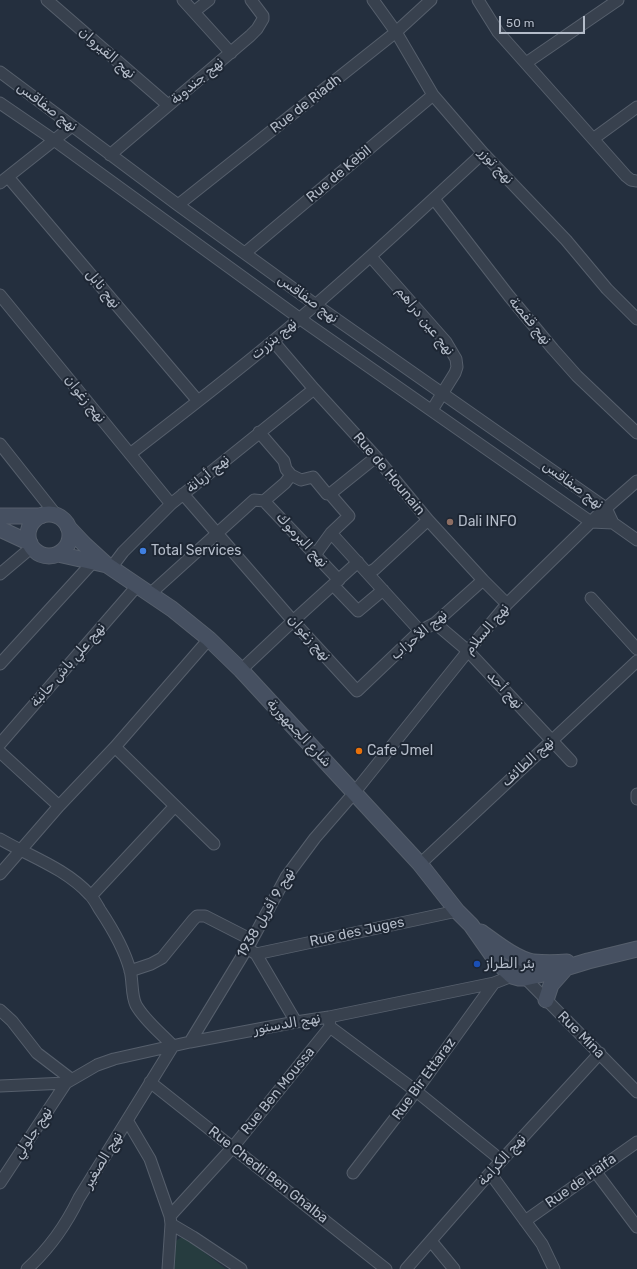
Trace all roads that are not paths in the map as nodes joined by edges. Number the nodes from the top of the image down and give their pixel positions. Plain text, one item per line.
1 (47, 0) edge
2 (184, 0) edge
3 (209, 0) edge
4 (251, 0) edge
5 (373, 0) edge
6 (431, 0) edge
7 (478, 0) edge
8 (618, 0) edge
9 (195, 12) junction
10 (396, 32) junction
11 (231, 53) junction
12 (526, 63) junction
13 (0, 72) edge
14 (433, 95) junction
15 (0, 103) edge
16 (168, 105) junction
17 (637, 107) edge
18 (72, 126) junction
19 (593, 139) junction
20 (54, 140) junction
21 (483, 153) junction
22 (110, 154) junction
23 (4, 180) edge
24 (637, 181) edge
25 (434, 199) junction
26 (178, 205) junction
27 (245, 253) junction
28 (370, 257) junction
29 (0, 295) edge
30 (316, 305) junction
31 (299, 318) junction
32 (637, 318) edge
33 (273, 341) junction
34 (314, 389) junction
35 (443, 393) junction
36 (198, 401) junction
37 (432, 410) junction
38 (259, 432) junction
39 (637, 434) edge
40 (0, 444) edge
41 (130, 454) junction
42 (376, 457) junction
43 (291, 475) junction
44 (637, 481) edge
45 (183, 494) junction
46 (330, 494) junction
47 (264, 501) junction
48 (171, 504) junction
49 (606, 508) junction
50 (0, 516) edge
51 (41, 516) junction
52 (57, 516) junction
53 (428, 520) junction
54 (591, 522) junction
55 (613, 523) junction
56 (68, 526) junction
57 (0, 529) edge
58 (218, 533) junction
59 (331, 533) junction
60 (637, 540) edge
61 (31, 545) junction
62 (58, 554) junction
63 (315, 555) junction
64 (358, 562) junction
65 (104, 565) junction
66 (368, 573) junction
67 (0, 574) edge
68 (482, 580) junction
69 (336, 582) junction
70 (137, 586) junction
71 (383, 590) junction
72 (150, 594) junction
73 (591, 598) dead end
74 (507, 604) junction
75 (293, 621) junction
76 (435, 623) junction
77 (420, 631) junction
78 (209, 639) junction
79 (637, 648) edge
80 (468, 650) junction
81 (637, 661) edge
82 (0, 664) edge
83 (241, 670) junction
84 (357, 691) joint
85 (552, 739) junction
86 (0, 744) edge
87 (115, 747) junction
88 (0, 752) edge
89 (571, 761) dead end
90 (354, 793) junction
91 (637, 794) edge
92 (637, 799) edge
93 (60, 806) junction
94 (175, 806) junction
95 (0, 839) edge
96 (214, 844) dead end
97 (20, 850) junction
98 (420, 864) junction
99 (0, 874) edge
100 (91, 896) junction
101 (458, 911) junction
102 (471, 925) junction
103 (251, 947) junction
104 (637, 948) edge
105 (588, 961) junction
106 (532, 962) junction
107 (566, 968) junction
108 (130, 971) junction
109 (519, 977) junction
110 (494, 983) junction
111 (546, 1000) junction
112 (0, 1010) edge
113 (296, 1022) junction
114 (330, 1022) junction
115 (190, 1042) junction
116 (173, 1046) junction
117 (600, 1053) junction
118 (68, 1081) junction
119 (150, 1082) junction
120 (0, 1086) edge
121 (416, 1091) junction
122 (637, 1092) edge
123 (127, 1120) junction
124 (637, 1142) edge
125 (233, 1147) junction
126 (501, 1160) junction
127 (595, 1171) junction
128 (490, 1173) junction
129 (353, 1174) dead end
130 (0, 1183) edge
131 (170, 1220) junction
132 (525, 1221) junction
133 (637, 1227) edge
134 (431, 1241) junction
135 (27, 1269) edge
136 (168, 1269) edge
137 (241, 1269) edge
138 (386, 1269) edge
139 (406, 1269) edge
140 (454, 1269) edge
141 (554, 1269) edge

1 - 16 street, نهج القيروان
2 - 9 street
3 - 9 street
4 - 11 street, نهج جندوبة
5 - 10 street, نهج توزر
6 - 10 street, Rue de Riadh
7 - 12 street
8 - 12 street
9 - 11 street
10 - 14 street, نهج توزر
10 - 26 street, Rue de Riadh
11 - 16 street, نهج جندوبة
12 - 19 street
13 - 18 street, نهج صفاقس
14 - 21 street, نهج توزر
14 - 27 street, Rue de Kebil
15 - 20 street, نهج صفاقس
16 - 22 street, نهج جندوبة
17 - 19 street
18 - 20 street
18 - 22 street, نهج صفاقس
19 - 24 street
20 - 23 street
20 - 31 street, نهج صفاقس
21 - 25 street, نهج بنزرت
21 - 32 street, نهج توزر
22 - 26 street, نهج صفاقس
23 - 36 street, نهج نابل
25 - 28 street, نهج بنزرت
25 - 39 street, نهج قفصة
26 - 27 street, نهج صفاقس
27 - 30 street, نهج صفاقس
28 - 30 street, نهج بنزرت
28 - 35 street, نهج عين دراهم
29 - 41 street, نهج زغوان
30 - 31 street, نهج بنزرت
30 - 35 street, نهج صفاقس
31 - 33 street, نهج بنزرت
31 - 37 street, نهج صفاقس
33 - 34 street, Rue de Hounain
33 - 36 street, نهج بنزرت
34 - 38 street, نهج أريانة
34 - 42 street, Rue de Hounain
35 - 37 street, نهج عين دراهم
35 - 49 street, نهج صفاقس
36 - 41 street, نهج بنزرت
37 - 54 street, نهج صفاقس
38 - 43 street
38 - 45 street, نهج أريانة
40 - 52 street
41 - 48 street, نهج زغوان
42 - 46 street
42 - 53 street, Rue de Hounain
43 - 46 street
43 - 47 street
44 - 49 street, نهج السلام
45 - 48 street, نهج أريانة
45 - 58 street, نهج زغوان
46 - 59 street
47 - 58 street
47 - 63 street, نهج اليرموك
48 - 65 street, نهج أريانة
49 - 54 street, نهج السلام
49 - 55 street, نهج صفاقس
50 - 51 main road
51 - 52 main road
51 - 61 main road
52 - 56 main road
53 - 66 street
53 - 68 street, Rue de Hounain
54 - 55 street, نهج صفاقس
54 - 74 street, نهج السلام
55 - 60 street
56 - 62 main road
56 - 65 main road
57 - 61 main road
58 - 72 street
58 - 75 street, نهج زغوان
59 - 63 street
59 - 64 street
61 - 62 main road
61 - 67 street
62 - 65 main road
63 - 69 street, نهج اليرموك
64 - 66 street
64 - 69 street
65 - 70 main road, شارع الجمهورية
65 - 82 street, نهج أريانة
66 - 71 street
68 - 74 street, Rue de Hounain
68 - 76 street, نهج الأحزاب
69 - 71 street, نهج اليرموك
69 - 75 street
70 - 72 main road, شارع الجمهورية
70 - 86 street, نهج علي باش حانبة
71 - 77 street
72 - 78 main road, شارع الجمهورية
73 - 79 street
74 - 80 street, نهج السلام
75 - 83 street
75 - 84 street, نهج زغوان
76 - 77 street, نهج الأحزاب
76 - 80 street, نهج أحد
77 - 84 street, نهج الأحزاب
78 - 83 main road, شارع الجمهورية
78 - 87 street
80 - 85 street, نهج أحد
80 - 90 street, نهج السلام
81 - 85 street, نهج الطائف
83 - 90 main road, شارع الجمهورية
85 - 89 street, نهج أحد
85 - 98 street, نهج الطائف
87 - 93 street
87 - 94 street
88 - 93 street
90 - 98 main road, شارع الجمهورية
90 - 103 street, نهج 9 أفريل 1938
91 - 92 street
93 - 97 street
94 - 96 street
94 - 100 street
95 - 97 street
97 - 99 street
97 - 100 street
98 - 101 main road, شارع الجمهورية
100 - 108 street
101 - 102 main road, شارع الجمهورية
101 - 103 street, Rue des Juges
102 - 106 main road
102 - 109 main road
103 - 108 street
103 - 113 street
103 - 115 street, نهج 9 أفريل 1938
104 - 105 main road
105 - 106 main road
105 - 107 main road
106 - 109 street, نهج الدستور
107 - 109 main road
107 - 111 main road
108 - 116 street
109 - 110 street, نهج الدستور
109 - 111 street, Rue Mina
110 - 114 street, نهج الدستور
110 - 121 street, Rue Bir Ettaraz
111 - 117 street, Rue Mina
112 - 118 street
113 - 114 street, نهج الدستور
113 - 115 street, نهج الدستور
114 - 121 street
114 - 125 street, Rue Ben Moussa
115 - 116 street, نهج الدستور
116 - 118 street, نهج الدستور
116 - 119 street, نهج الصغير
117 - 122 street, Rue Mina
117 - 126 street, نهج الكرامة
118 - 120 street
118 - 130 street, نهج جلولي
119 - 123 street, نهج الصغير
119 - 125 street, Rue Chedli Ben Ghalba
121 - 126 street
121 - 129 street, Rue Bir Ettaraz
123 - 131 street
123 - 135 street, نهج الصغير
124 - 127 street, Rue de Haifa
125 - 131 street, Rue Ben Moussa
125 - 138 street, Rue Chedli Ben Ghalba
126 - 128 street, نهج الكرامة
127 - 132 street, Rue de Haifa
127 - 133 street
128 - 132 street
128 - 134 street, نهج الكرامة
131 - 136 street
131 - 137 street
132 - 141 street
134 - 139 street, نهج الكرامة
134 - 140 street

